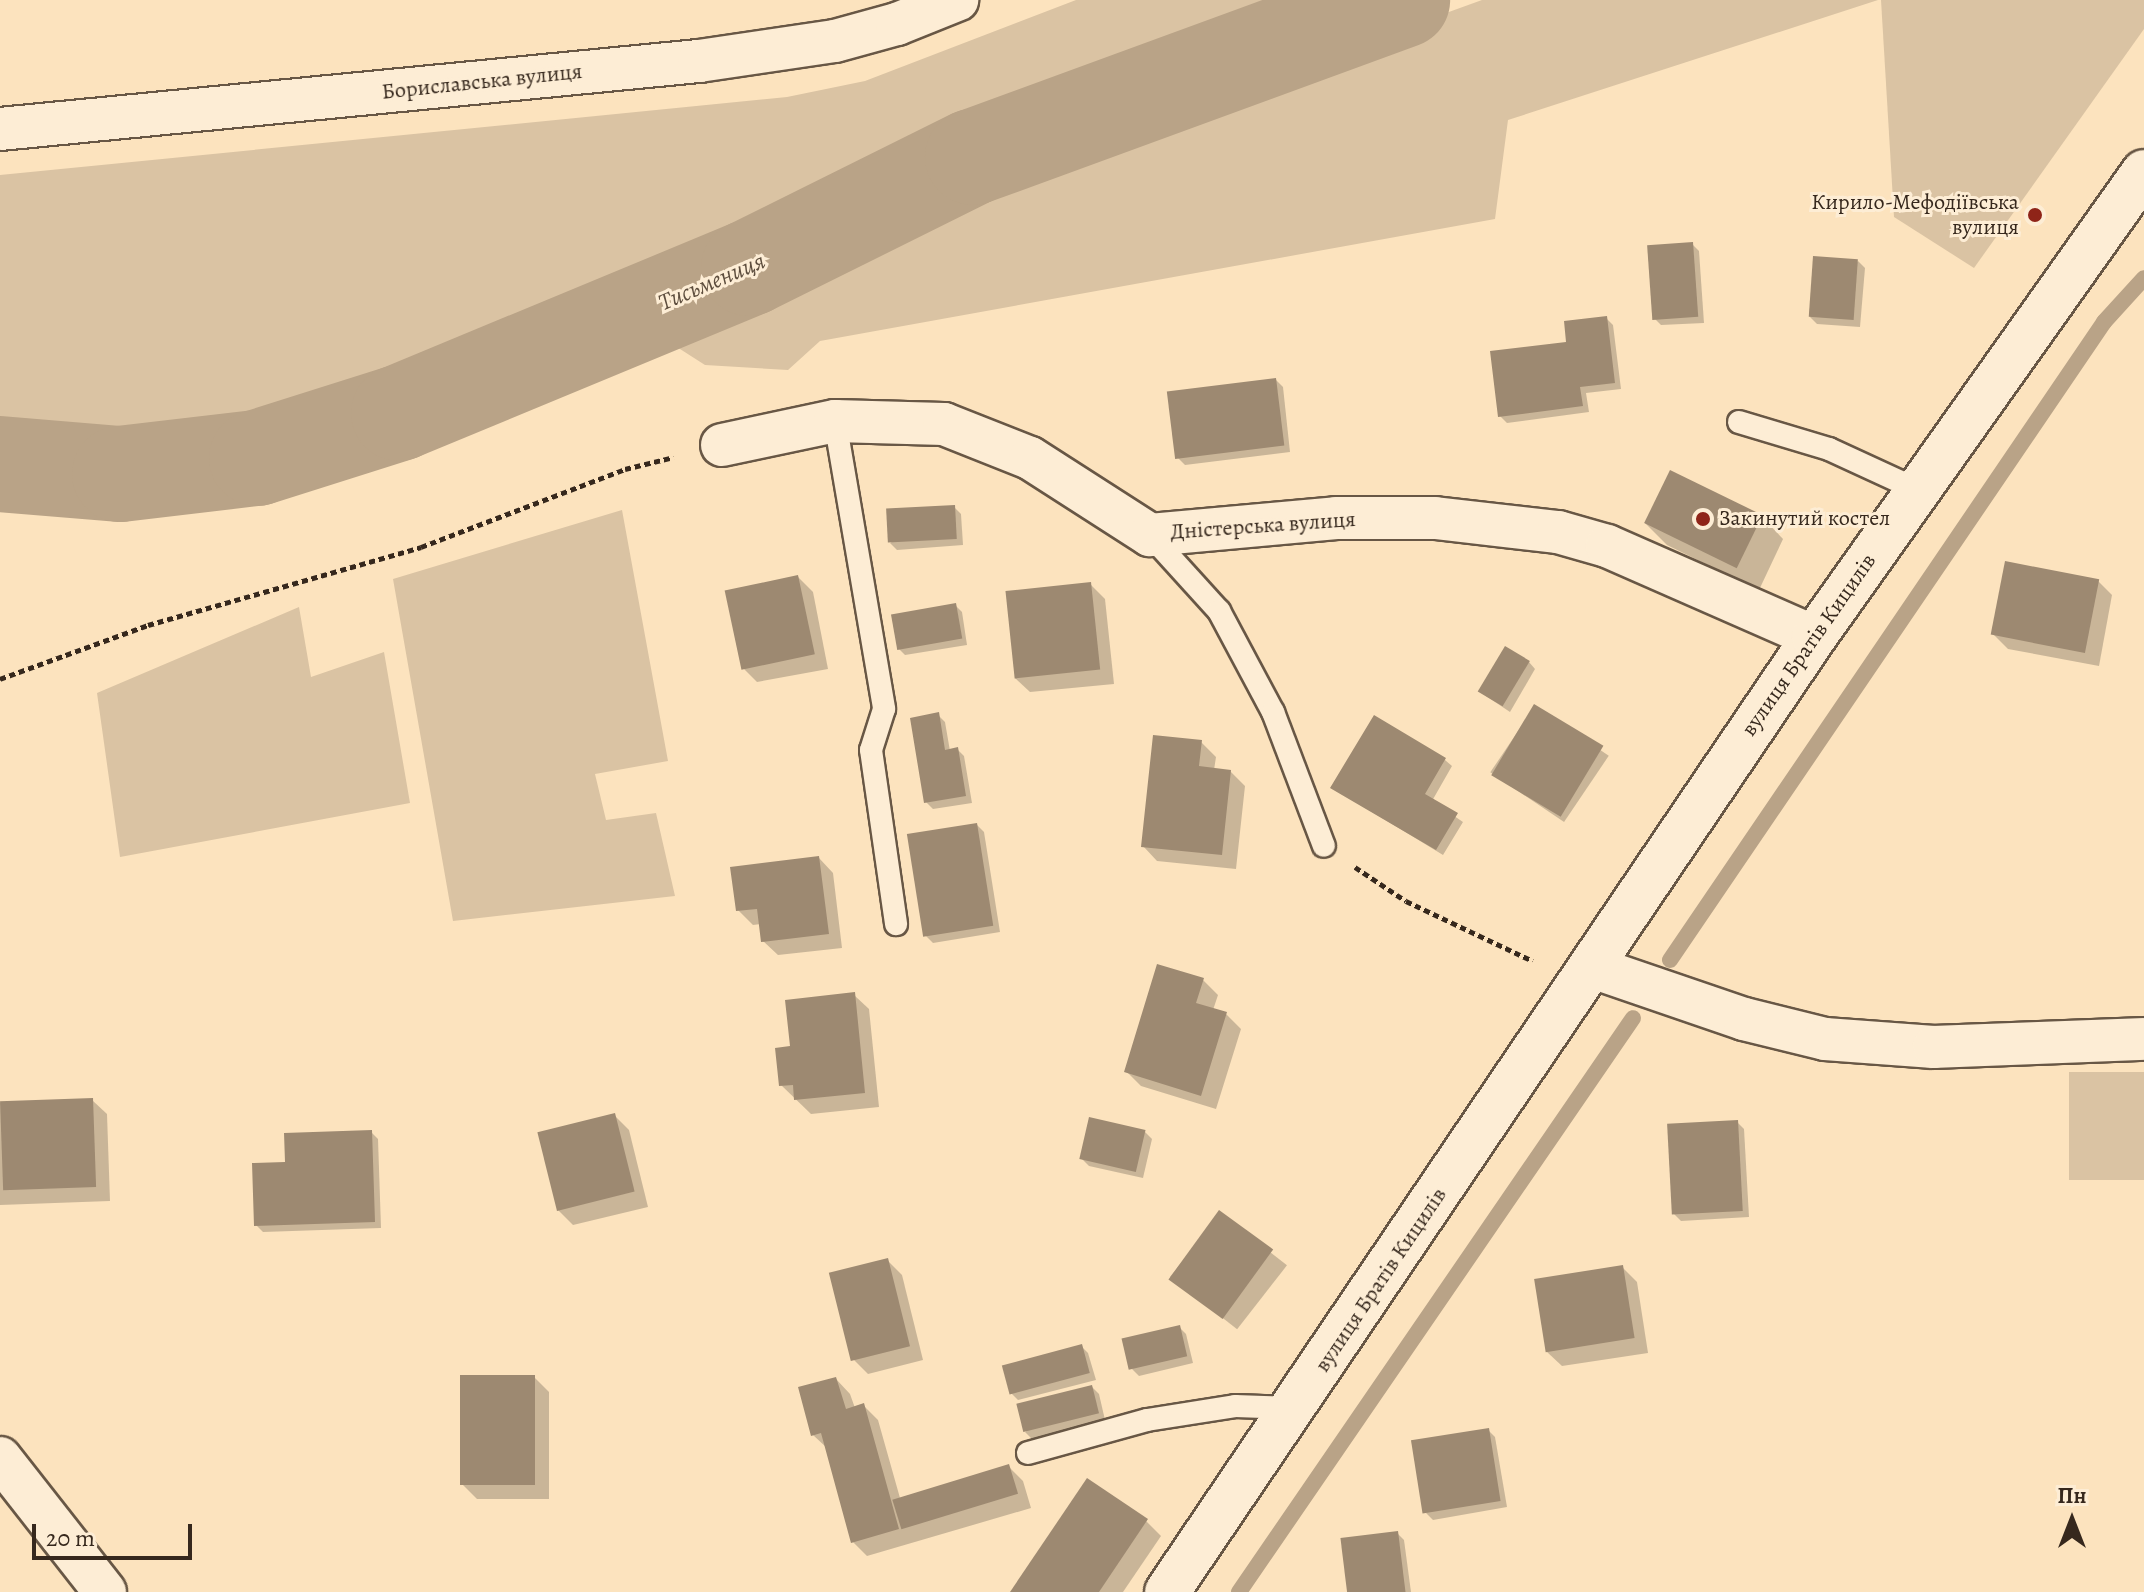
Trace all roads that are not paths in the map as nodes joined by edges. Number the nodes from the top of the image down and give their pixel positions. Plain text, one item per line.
1 (957, 0) edge
2 (0, 129) edge
3 (2144, 172) edge
4 (835, 421) junction
5 (1739, 422) dead end
6 (722, 445) road end
7 (1918, 490) junction
8 (1150, 535) junction
9 (1814, 637) junction
10 (1324, 846) road end
11 (896, 924) dead end
12 (1586, 975) junction
13 (2144, 1039) edge
14 (1294, 1408) junction
15 (1028, 1453) dead end
16 (0, 1458) edge
17 (105, 1592) edge
18 (1167, 1592) edge

1 - 2 street, Бориславська вулиця
3 - 7 street, вулиця Братів Кицилів
4 - 6 street, Дністерська вулиця
4 - 8 street, Дністерська вулиця
4 - 11 lane
5 - 7 lane
7 - 9 street, вулиця Братів Кицилів
8 - 9 street, Дністерська вулиця
8 - 10 lane
9 - 12 street, вулиця Братів Кицилів
12 - 13 street
12 - 14 street, вулиця Братів Кицилів
14 - 15 lane
14 - 18 street, вулиця Братів Кицилів
16 - 17 street

